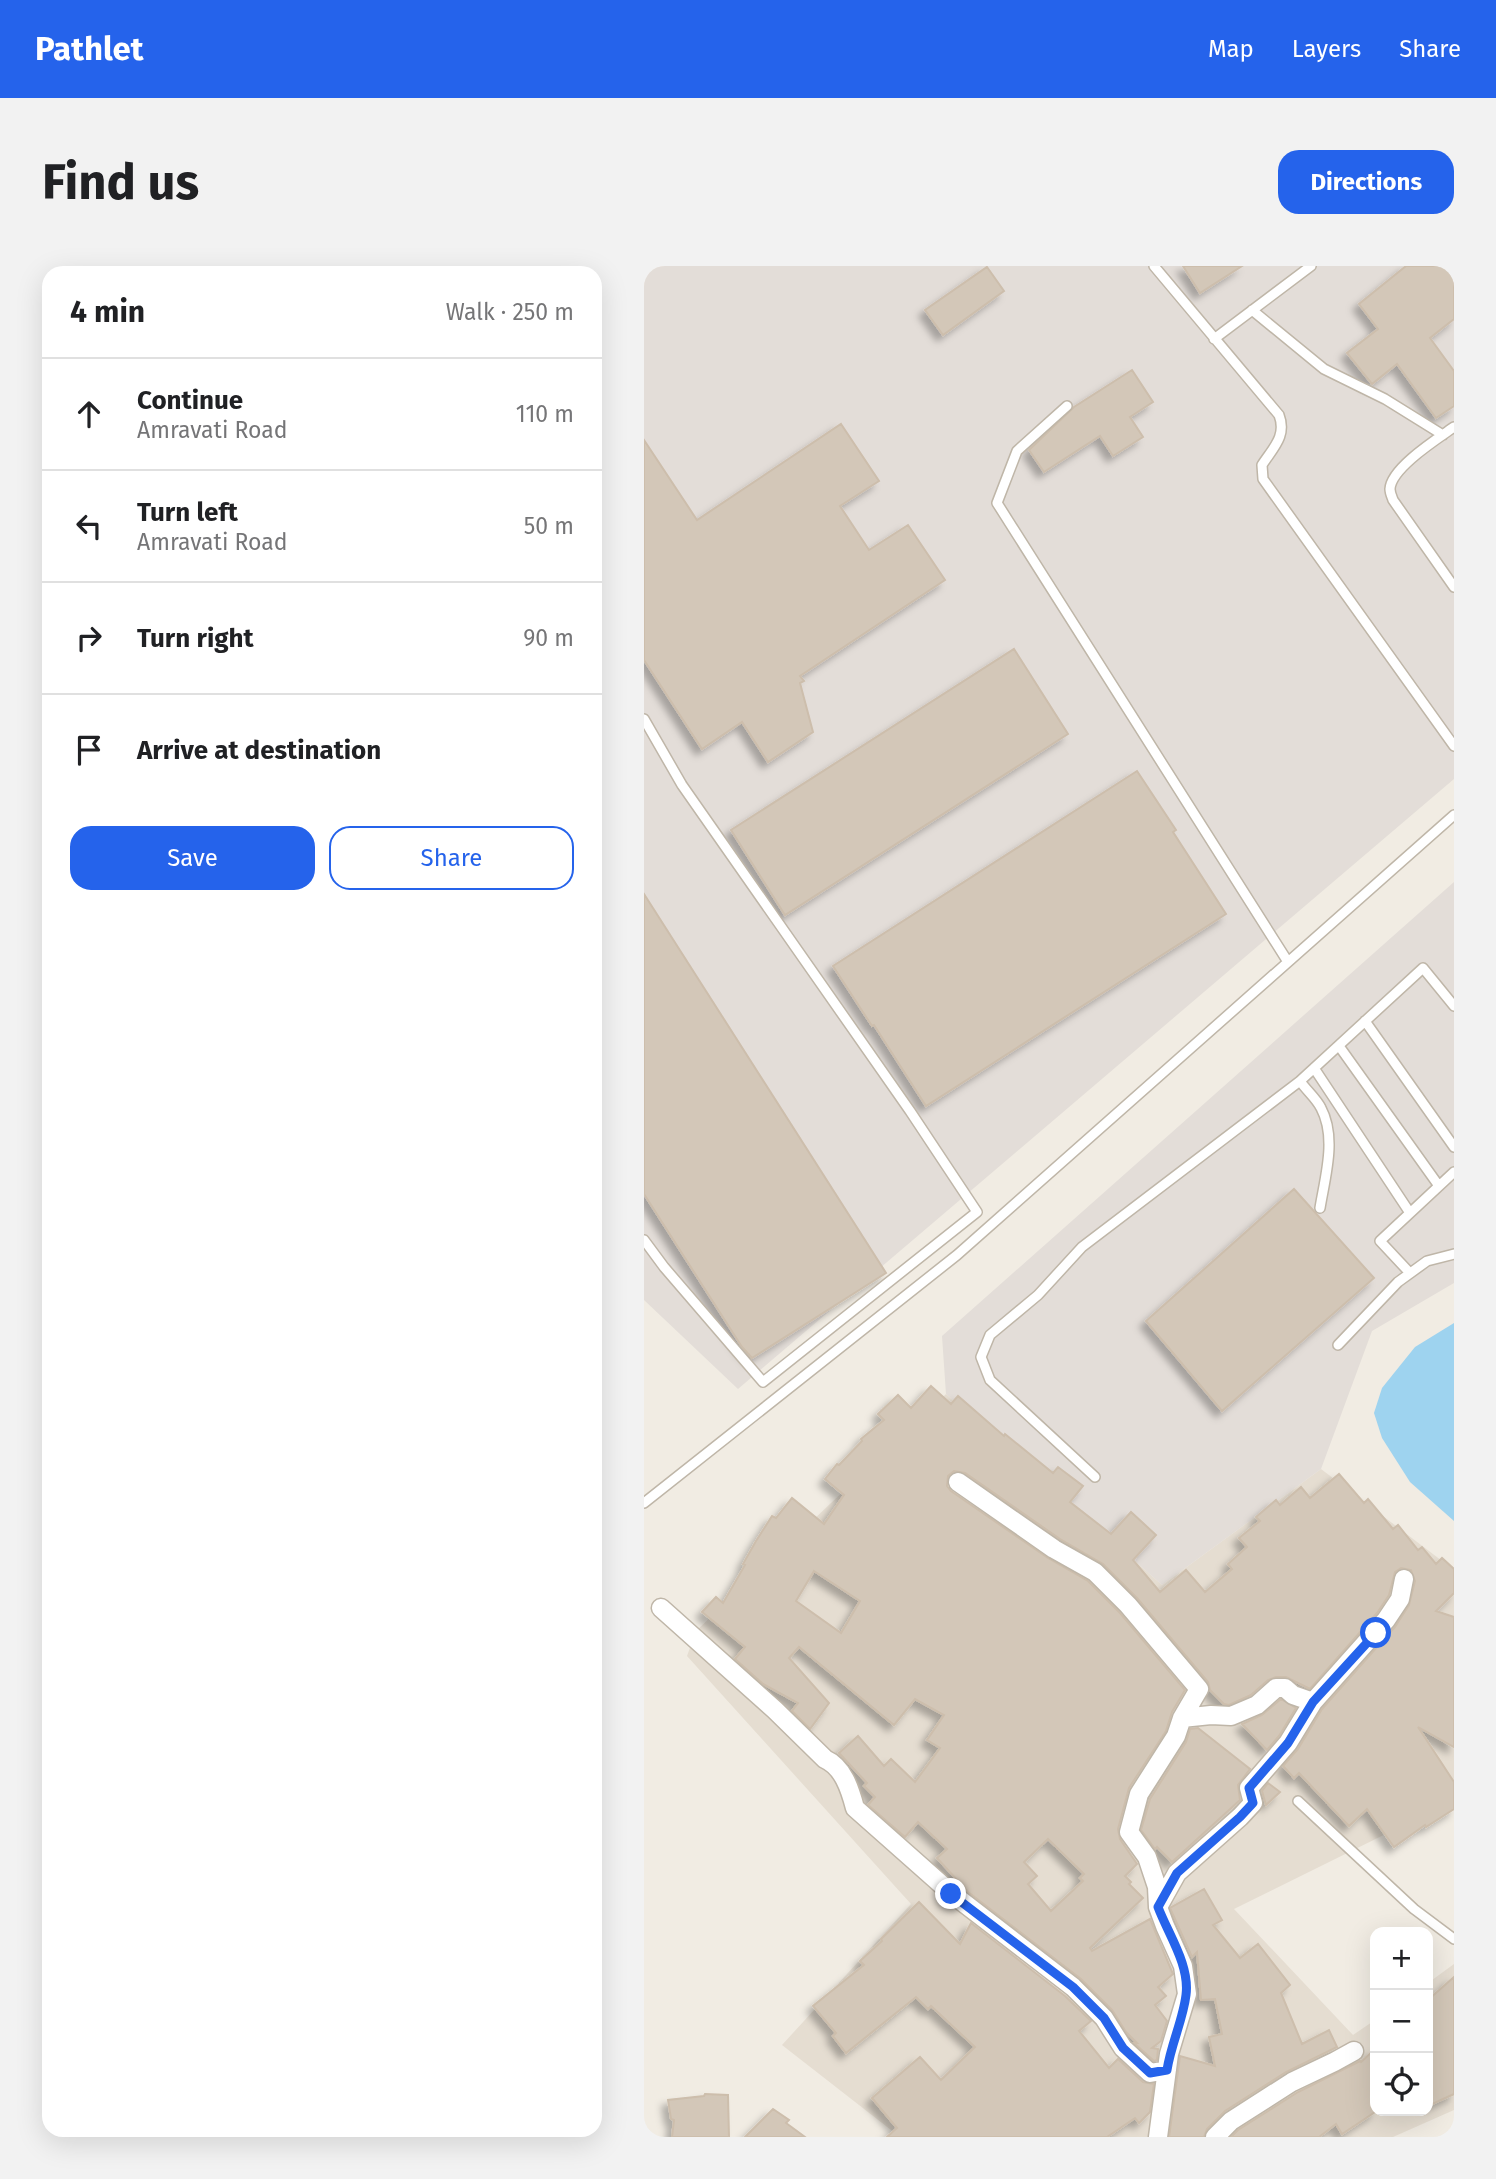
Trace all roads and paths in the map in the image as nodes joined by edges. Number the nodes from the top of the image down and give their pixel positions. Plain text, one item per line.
1 (1154, 266) edge
2 (1311, 266) edge
3 (1252, 310) junction
4 (1214, 339) junction
5 (1067, 406) dead end
6 (1454, 427) edge
7 (1443, 435) junction
8 (1454, 587) edge
9 (644, 719) edge
10 (1454, 746) edge
11 (1454, 815) edge
12 (1288, 962) junction
13 (1454, 1006) edge
14 (1366, 1021) junction
15 (1339, 1045) junction
16 (1314, 1068) junction
17 (1300, 1081) junction
18 (1454, 1147) edge
19 (1454, 1172) edge
20 (1439, 1186) junction
21 (1320, 1208) dead end
22 (1410, 1213) junction
23 (644, 1240) edge
24 (1454, 1254) edge
25 (1410, 1273) junction
26 (1338, 1345) dead end
27 (1095, 1477) dead end
28 (958, 1482) dead end
29 (644, 1503) edge
30 (1404, 1579) dead end
31 (661, 1608) dead end
32 (1313, 1702) junction
33 (1182, 1718) junction
34 (1298, 1801) dead end
35 (1158, 1907) junction
36 (1454, 1939) edge
37 (1354, 2050) dead end
38 (1167, 2070) junction
39 (1158, 2137) edge
40 (1215, 2137) edge

1 - 4 lane
2 - 3 lane
3 - 4 lane
3 - 7 lane
4 - 10 lane
5 - 12 lane
6 - 7 lane
7 - 8 lane
9 - 23 lane
11 - 12 lane
12 - 29 lane
13 - 14 lane
14 - 15 lane
14 - 18 lane
15 - 16 lane
15 - 20 lane
16 - 17 lane
16 - 22 lane
17 - 21 lane
17 - 27 lane
19 - 20 lane
20 - 22 lane
22 - 25 lane
24 - 25 lane
25 - 26 lane
28 - 33 street
30 - 32 street
31 - 38 street
32 - 33 street
32 - 35 street
33 - 35 street
34 - 36 lane
35 - 38 street
37 - 40 street
38 - 39 street

